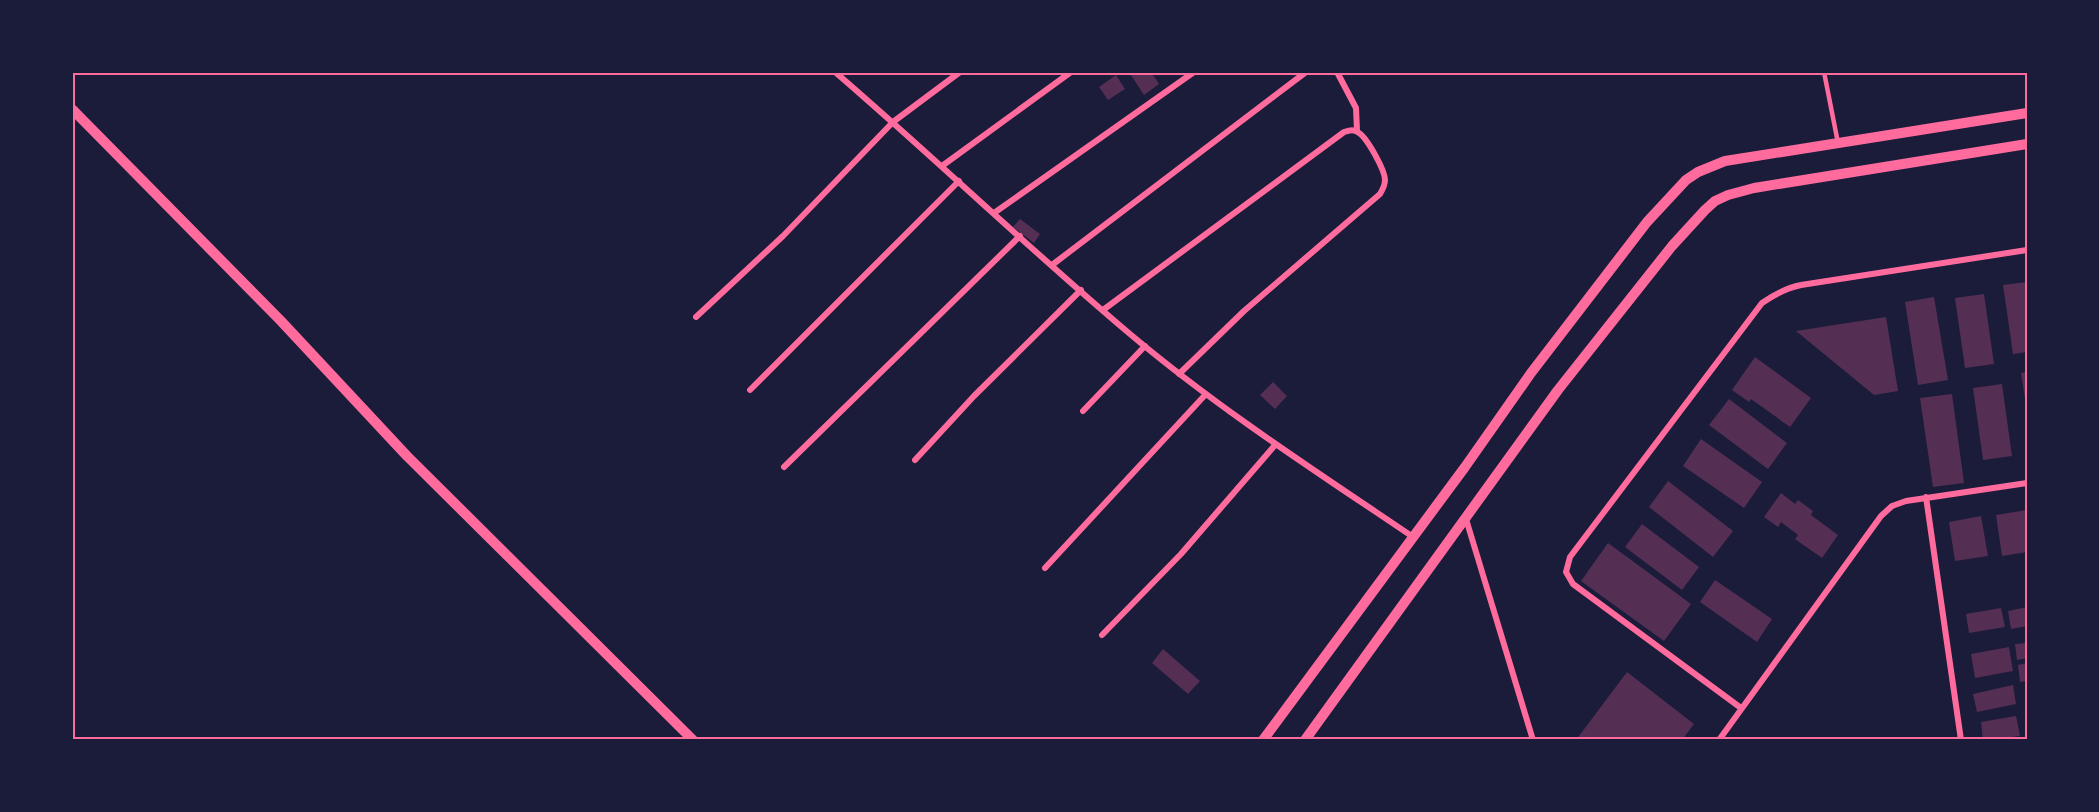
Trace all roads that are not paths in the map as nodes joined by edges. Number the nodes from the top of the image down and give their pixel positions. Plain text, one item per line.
1 (835, 72) edge
2 (960, 72) edge
3 (1071, 72) edge
4 (1194, 72) edge
5 (1306, 72) edge
6 (1337, 72) edge
7 (1824, 72) edge
8 (72, 109) edge
9 (2027, 112) edge
10 (893, 122) junction
11 (1357, 131) junction
12 (1839, 144) junction
13 (2027, 144) edge
14 (942, 166) junction
15 (959, 181) junction
16 (994, 213) junction
17 (1020, 236) junction
18 (2027, 250) edge
19 (1052, 265) junction
20 (1081, 290) junction
21 (1102, 310) junction
22 (696, 317) dead end
23 (1145, 346) junction
24 (1179, 374) junction
25 (750, 390) dead end
26 (1206, 394) junction
27 (1083, 411) dead end
28 (1276, 444) junction
29 (915, 460) dead end
30 (784, 467) dead end
31 (2027, 483) edge
32 (1926, 497) junction
33 (1466, 519) junction
34 (1413, 537) junction
35 (1045, 568) dead end
36 (1102, 635) dead end
37 (1740, 708) junction
38 (693, 740) edge
39 (1263, 740) edge
40 (1305, 740) edge
41 (1533, 740) edge
42 (1719, 740) edge
43 (1961, 740) edge

1 - 10 street
2 - 10 street
3 - 14 street
4 - 16 street
5 - 19 street
6 - 11 street
7 - 12 lane
8 - 38 street
9 - 12 street
10 - 14 street
10 - 22 street
11 - 21 street
11 - 24 street
12 - 34 street
13 - 33 street
14 - 15 street
15 - 16 street
15 - 25 street
16 - 17 street
17 - 19 street
17 - 30 street
18 - 37 street
19 - 20 street
20 - 21 street
20 - 29 street
21 - 23 street
23 - 24 street
23 - 27 street
24 - 26 street
26 - 28 street
26 - 35 street
28 - 34 street
28 - 36 street
31 - 32 street
32 - 37 street
32 - 43 street
33 - 40 street
33 - 41 street
34 - 39 street
37 - 42 street

